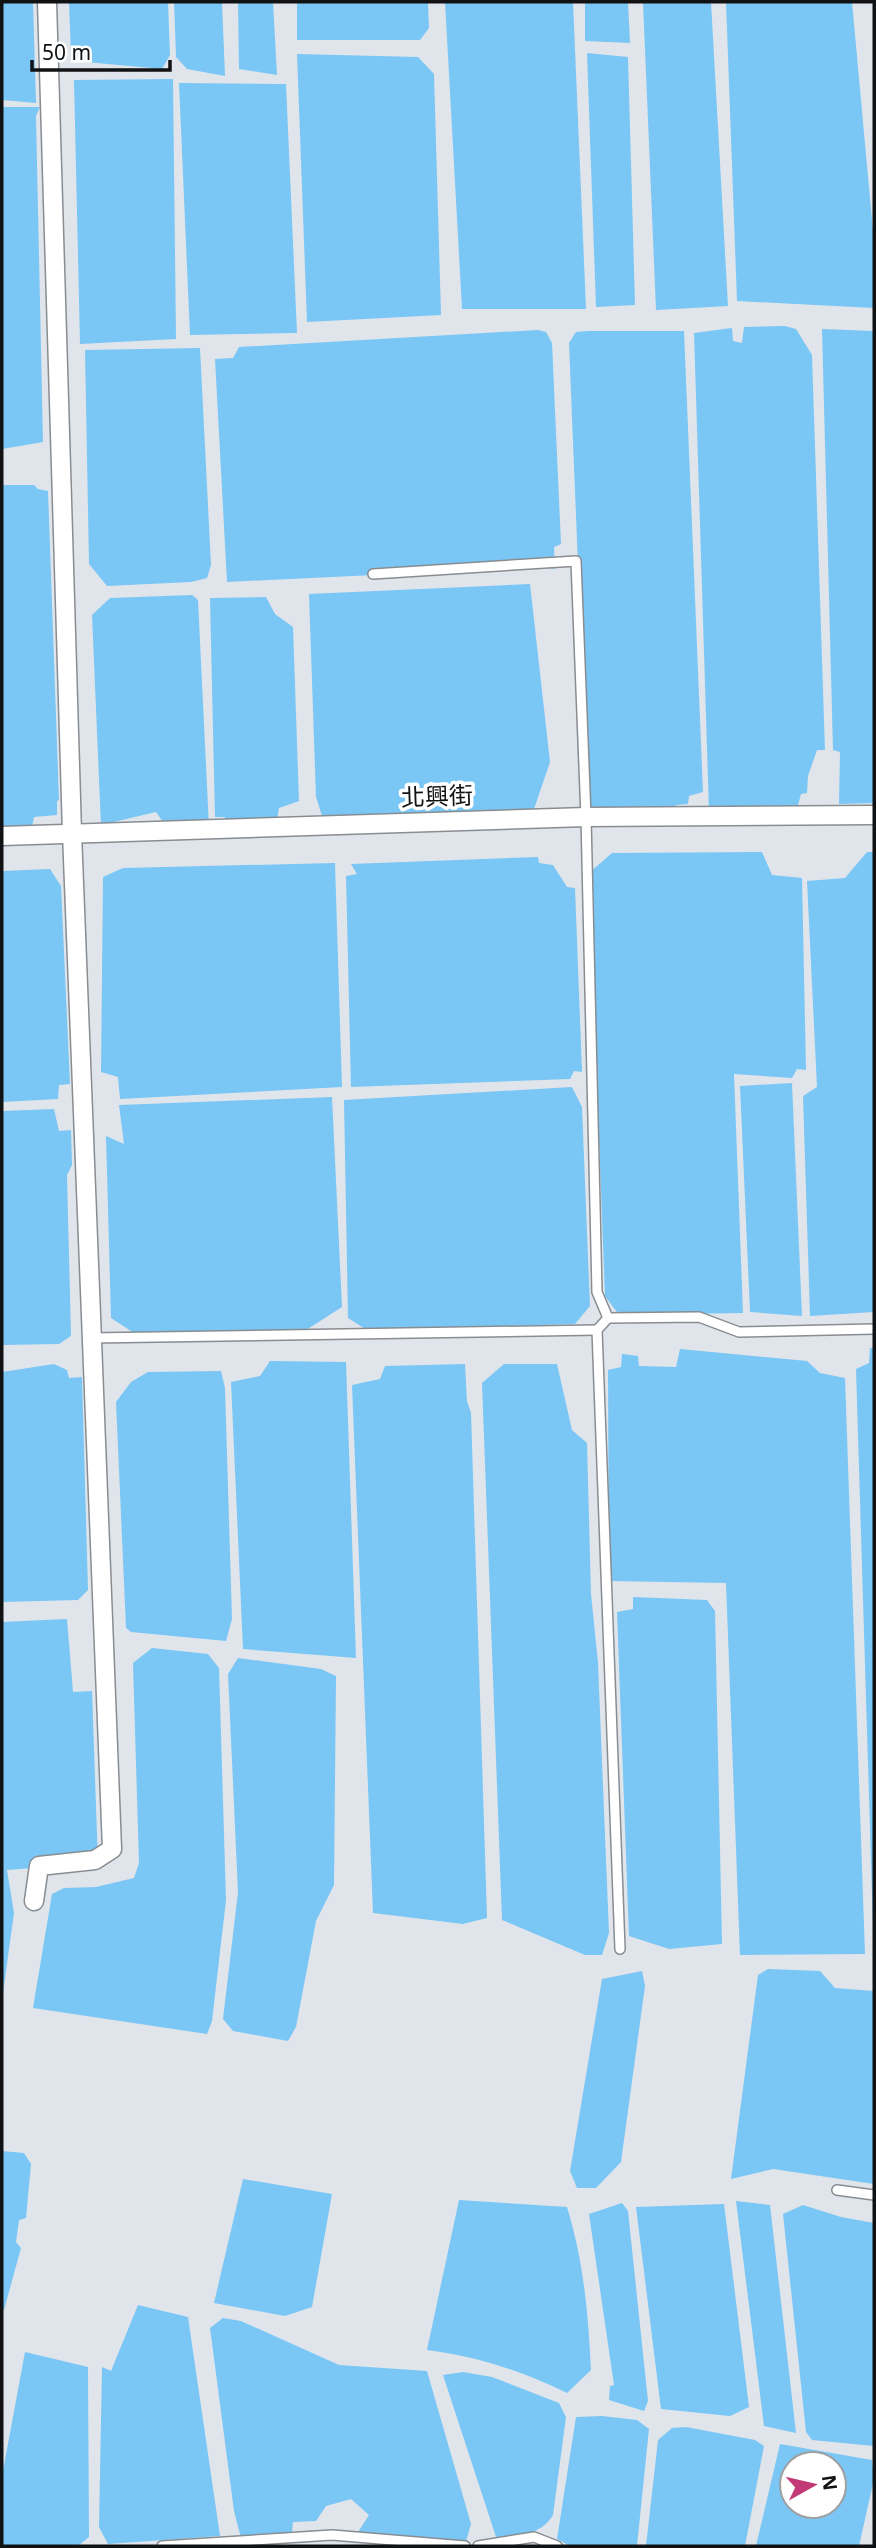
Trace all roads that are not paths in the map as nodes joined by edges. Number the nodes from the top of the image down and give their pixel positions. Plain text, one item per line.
1 (47, 2) edge
2 (373, 574) dead end
3 (874, 816) edge
4 (586, 817) junction
5 (72, 833) junction
6 (2, 836) edge
7 (608, 1318) junction
8 (874, 1329) edge
9 (597, 1330) junction
10 (91, 1338) junction
11 (34, 1901) dead end
12 (620, 1949) dead end
13 (837, 2190) dead end
14 (874, 2195) edge
15 (162, 2546) edge
16 (465, 2546) edge
17 (478, 2546) edge
18 (557, 2546) edge

1 - 5 street
2 - 4 lane
3 - 4 street, 北興街
4 - 5 street, 北興街
4 - 7 lane
5 - 6 street, 北興街
5 - 10 street
7 - 8 lane
7 - 9 lane
9 - 10 lane
9 - 12 lane
10 - 11 street
13 - 14 lane
15 - 16 lane
17 - 18 lane

